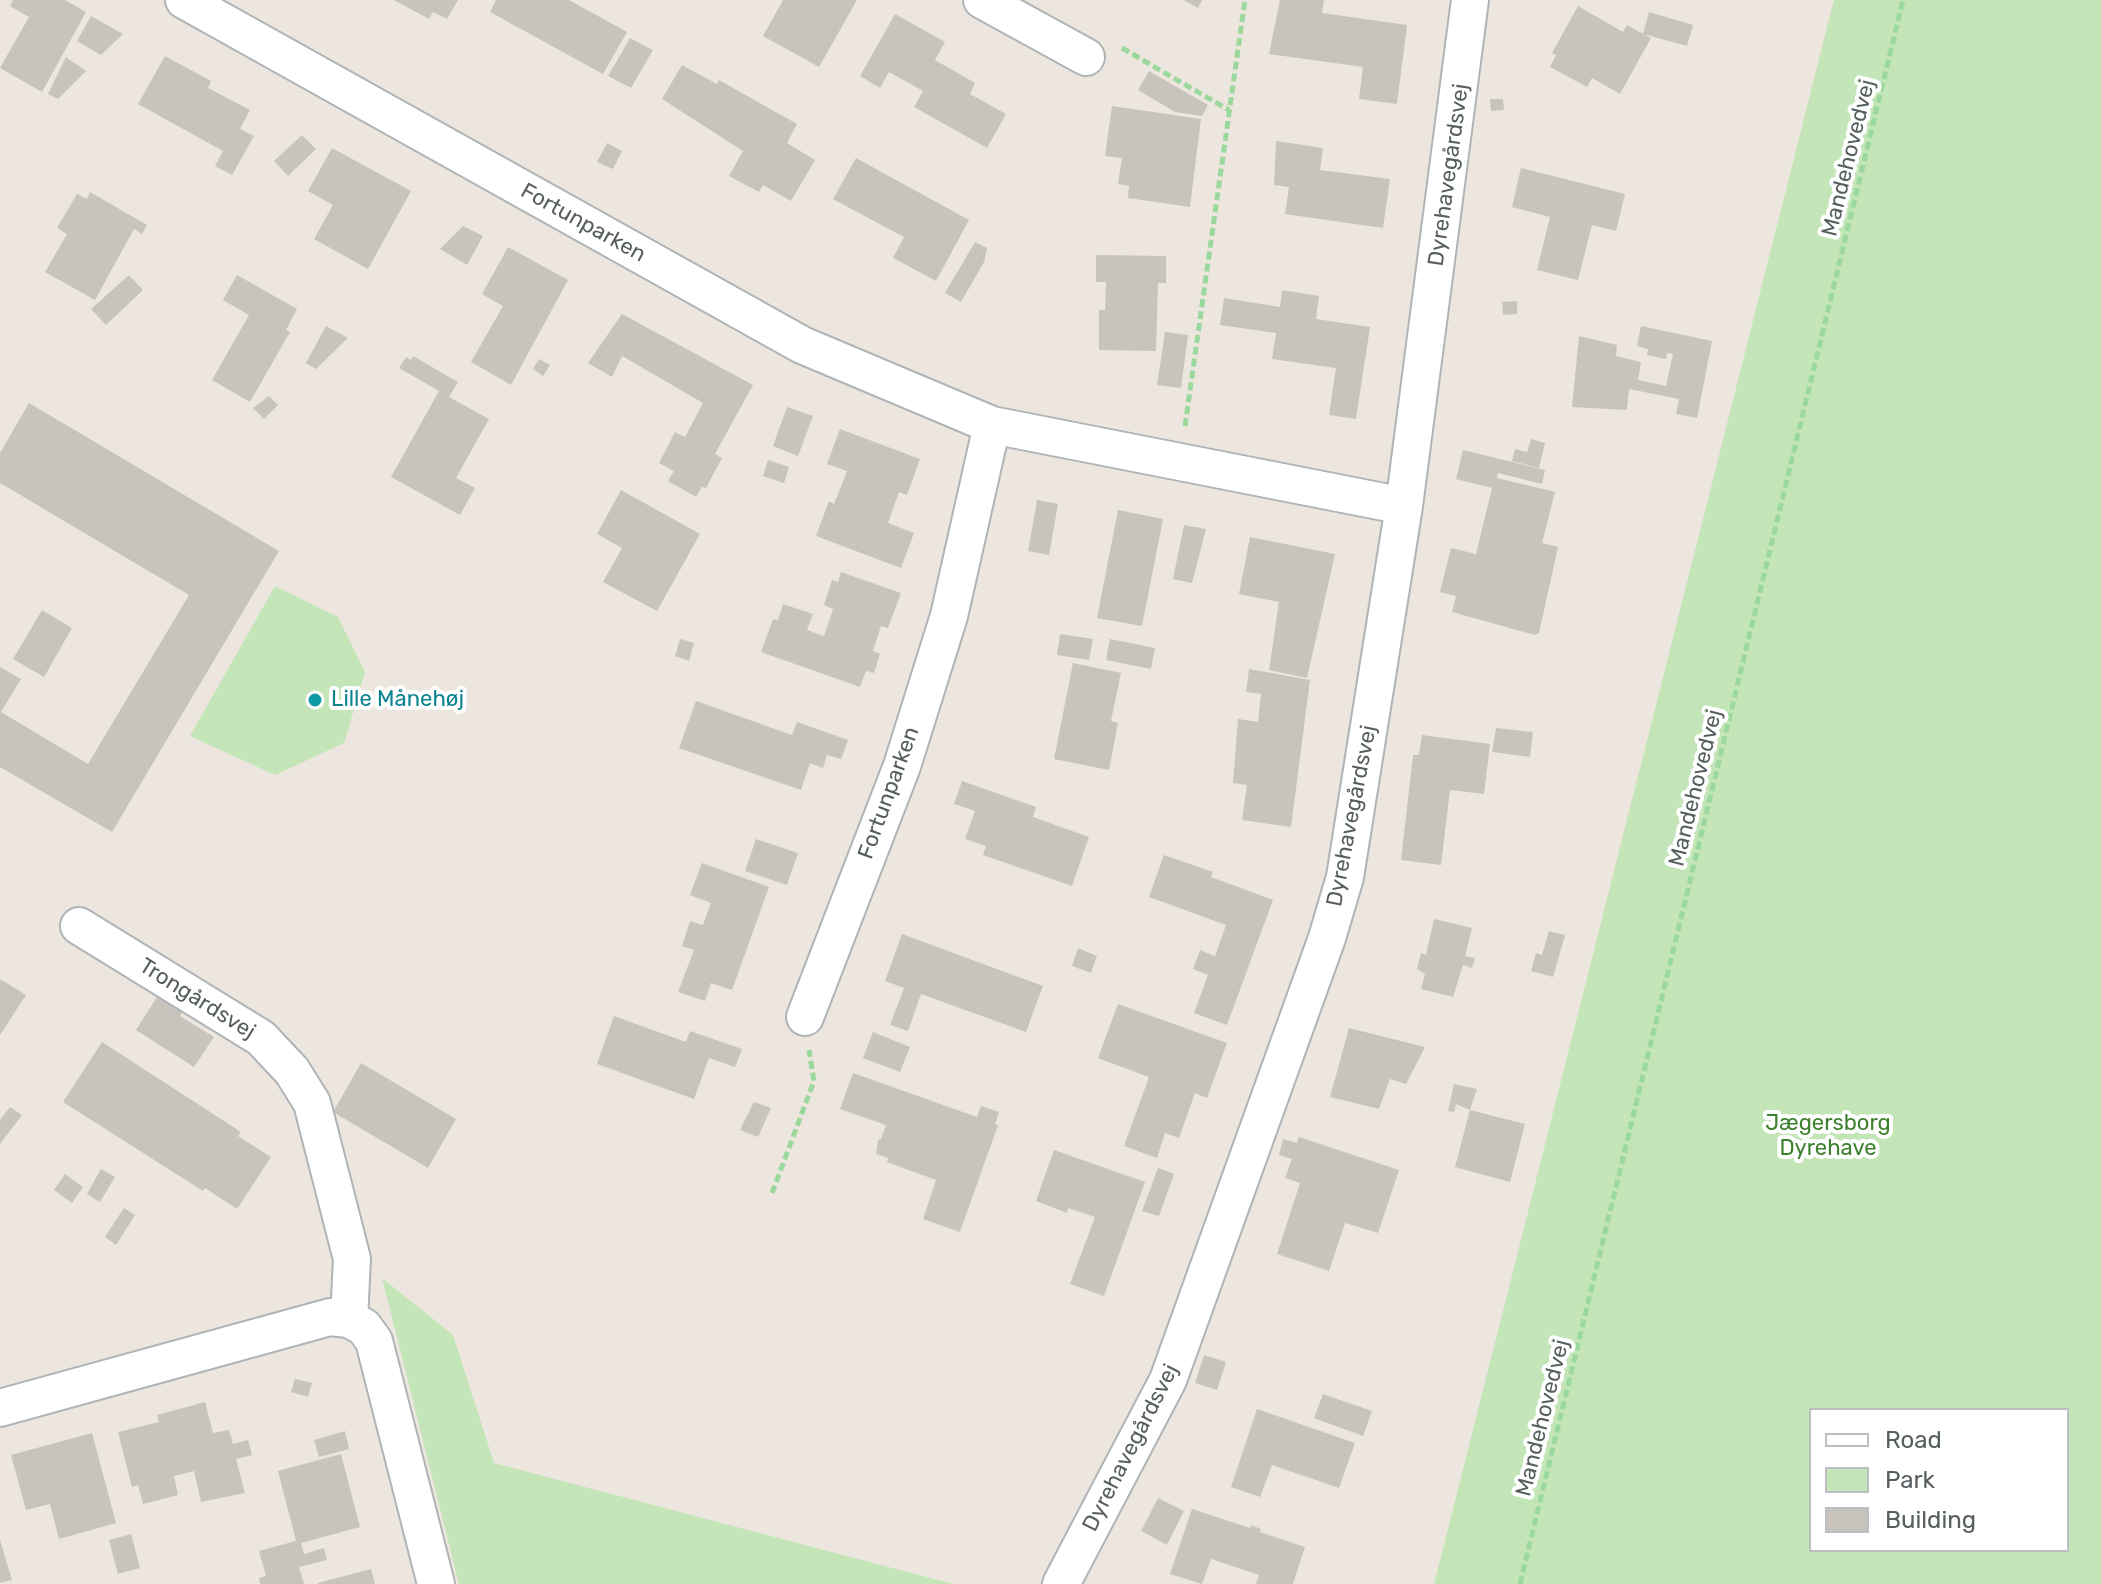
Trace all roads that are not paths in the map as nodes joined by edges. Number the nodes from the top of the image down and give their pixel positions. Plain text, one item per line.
1 (185, 0) edge
2 (982, 0) edge
3 (1470, 0) edge
4 (1086, 57) road end
5 (992, 425) junction
6 (1404, 506) junction
7 (79, 926) dead end
8 (805, 1017) road end
9 (349, 1319) junction
10 (0, 1408) edge
11 (436, 1584) edge
12 (1061, 1584) edge

1 - 5 street, Fortunparken
2 - 4 street
3 - 6 street, Dyrehavegårdsvej
5 - 6 street, Fortunparken
5 - 8 street, Fortunparken
6 - 12 street, Dyrehavegårdsvej
7 - 9 street, Trongårdsvej
9 - 10 street
9 - 11 street

